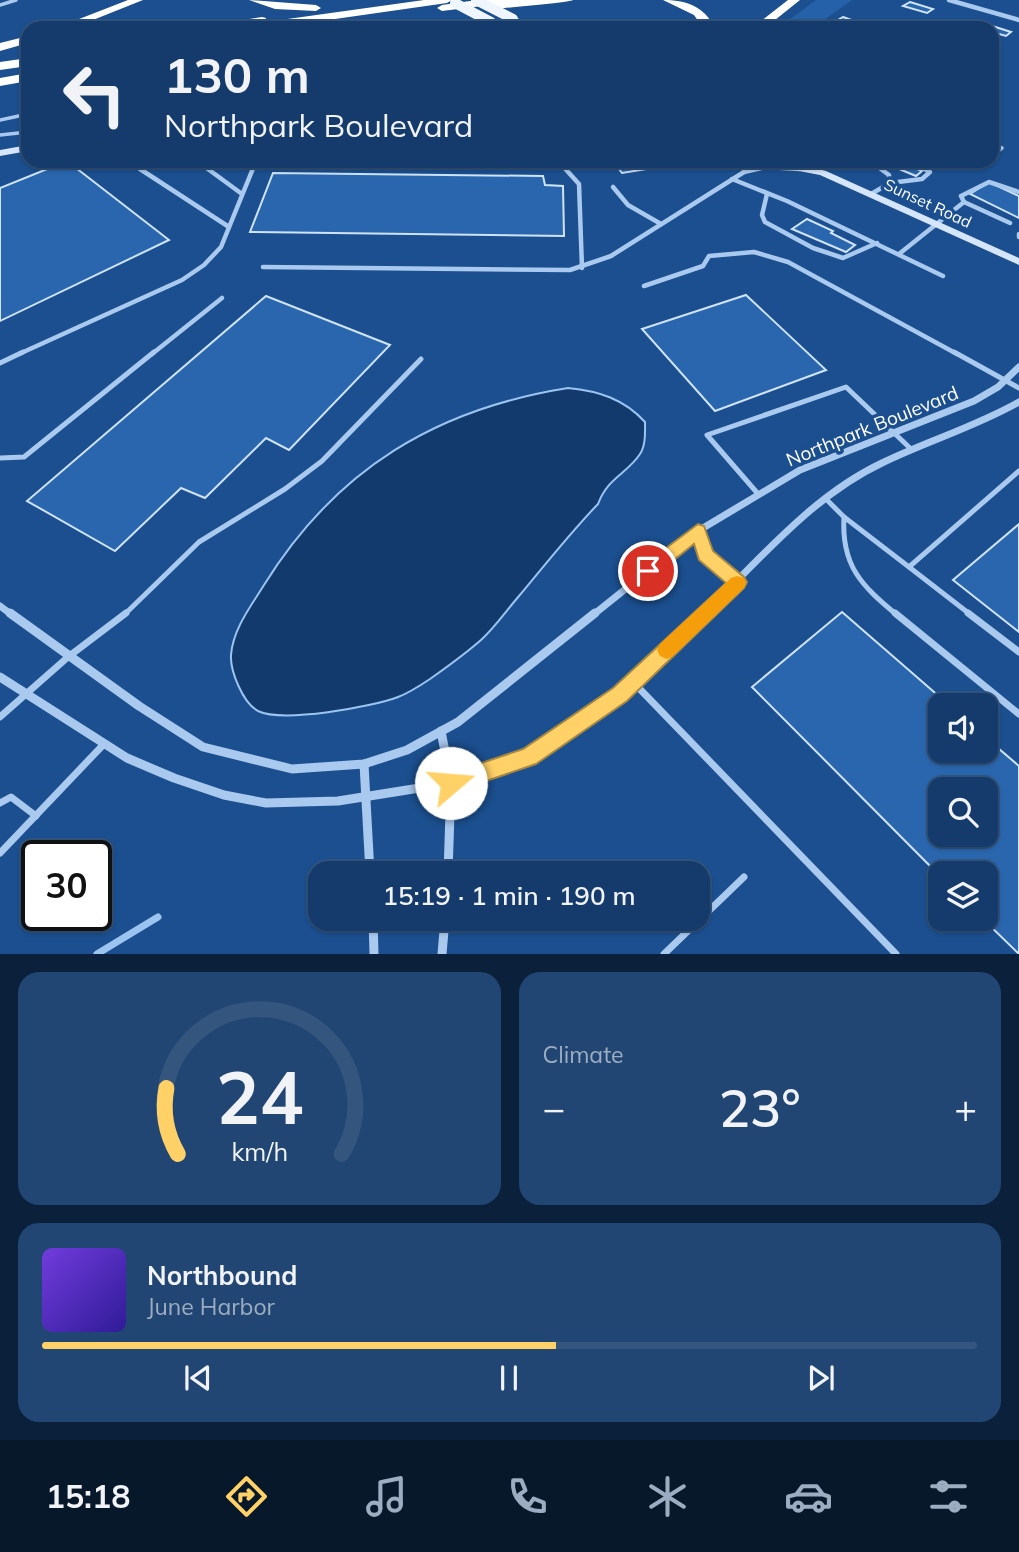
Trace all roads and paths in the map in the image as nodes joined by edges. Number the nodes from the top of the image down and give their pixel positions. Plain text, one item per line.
1 (16, 0) edge
2 (138, 0) edge
3 (254, 0) edge
4 (408, 0) edge
5 (476, 0) edge
6 (501, 0) edge
7 (537, 0) edge
8 (568, 0) edge
9 (667, 0) edge
10 (794, 0) edge
11 (949, 0) edge
12 (451, 1) edge
13 (0, 5) edge
14 (360, 6) junction
15 (429, 16) dead end
16 (1019, 20) edge
17 (81, 21) edge
18 (257, 21) edge
19 (301, 21) edge
20 (352, 21) edge
21 (489, 21) edge
22 (517, 21) edge
23 (706, 21) edge
24 (767, 21) edge
25 (21, 41) edge
26 (0, 47) edge
27 (21, 57) edge
28 (0, 60) edge
29 (21, 63) edge
30 (0, 66) edge
31 (21, 72) edge
32 (0, 75) edge
33 (21, 79) edge
34 (21, 82) edge
35 (0, 84) edge
36 (21, 116) edge
37 (0, 120) edge
38 (21, 133) edge
39 (0, 135) edge
40 (21, 149) edge
41 (0, 153) edge
42 (140, 168) edge
43 (207, 168) edge
44 (253, 168) edge
45 (564, 168) edge
46 (745, 168) edge
47 (762, 168) edge
48 (784, 168) edge
49 (818, 168) edge
50 (880, 168) edge
51 (923, 168) edge
52 (802, 169) joint
53 (744, 172) junction
54 (823, 173) junction
55 (732, 179) junction
56 (888, 181) junction
57 (613, 187) dead end
58 (1019, 192) edge
59 (242, 194) junction
60 (767, 194) junction
61 (871, 194) junction
62 (964, 202) junction
63 (1010, 223) dead end
64 (661, 224) junction
65 (935, 224) junction
66 (229, 227) junction
67 (877, 243) junction
68 (898, 254) junction
69 (1016, 258) edge
70 (263, 267) dead end
71 (582, 268) junction
72 (943, 276) dead end
73 (644, 286) dead end
74 (222, 298) dead end
75 (421, 359) dead end
76 (0, 363) edge
77 (1019, 367) edge
78 (1005, 380) junction
79 (1019, 388) edge
80 (1019, 402) edge
81 (892, 431) junction
82 (912, 450) junction
83 (0, 458) edge
84 (1019, 471) edge
85 (759, 495) junction
86 (825, 497) junction
87 (844, 517) junction
88 (698, 531) junction
89 (909, 567) junction
90 (738, 582) junction
91 (0, 606) edge
92 (1019, 652) edge
93 (68, 657) junction
94 (0, 677) edge
95 (634, 682) junction
96 (26, 692) junction
97 (1019, 714) edge
98 (0, 717) edge
99 (441, 730) junction
100 (104, 744) junction
101 (364, 764) junction
102 (451, 783) junction
103 (367, 797) junction
104 (0, 803) edge
105 (36, 816) junction
106 (0, 853) edge
107 (370, 861) edge
108 (448, 861) edge
109 (744, 877) dead end
110 (373, 931) edge
111 (444, 931) edge
112 (374, 954) edge
113 (442, 954) edge
114 (664, 954) edge
115 (896, 954) edge

1 - 13 lane
2 - 17 highway
3 - 14 highway
4 - 14 highway
5 - 22 main road, bridge
6 - 20 highway
7 - 8 highway
7 - 15 highway
9 - 23 highway
10 - 24 highway
11 - 16 street
12 - 19 highway
12 - 21 main road, bridge
14 - 18 highway
25 - 26 highway
27 - 28 highway
29 - 30 highway
31 - 32 highway
33 - 35 highway
34 - 35 highway
36 - 37 lane
38 - 39 lane
40 - 41 main road
42 - 66 lane
43 - 59 lane
44 - 59 lane
45 - 71 lane
46 - 53 lane
47 - 53 lane
48 - 52 lane
49 - 54 main road, Sunset Road
50 - 56 lane
51 - 56 lane
52 - 54 main road, Sunset Road
53 - 55 lane
54 - 61 main road, Sunset Road
55 - 60 lane
55 - 64 lane
56 - 61 lane
57 - 64 lane
58 - 62 lane
59 - 66 lane
60 - 67 lane
60 - 67 lane
61 - 65 main road, Sunset Road
62 - 63 lane
62 - 65 lane
64 - 71 lane
65 - 68 lane
65 - 69 main road, Sunset Road
66 - 76 lane
67 - 68 lane
68 - 72 lane
70 - 71 lane
73 - 78 lane
74 - 83 lane
75 - 93 lane
77 - 78 street, Northpark Boulevard
78 - 79 lane
78 - 81 street, Northpark Boulevard
80 - 82 street, Northpark Boulevard
81 - 82 lane
81 - 85 street, Northpark Boulevard
81 - 85 lane
82 - 86 street, Northpark Boulevard
84 - 89 lane
85 - 88 street, Northpark Boulevard
86 - 87 lane
86 - 90 street, Northpark Boulevard
87 - 89 lane
87 - 97 lane
88 - 90 street
88 - 99 street, Northpark Boulevard
89 - 92 lane
90 - 95 street, Northpark Boulevard
91 - 93 street, Northpark Boulevard
93 - 96 lane
93 - 101 street, Northpark Boulevard
94 - 96 street, Northpark Boulevard
95 - 102 street, Northpark Boulevard
95 - 115 lane
96 - 98 lane
96 - 100 street, Northpark Boulevard
99 - 101 street, Northpark Boulevard
99 - 102 street
100 - 103 street, Northpark Boulevard
100 - 105 lane
101 - 103 street
102 - 103 street, Northpark Boulevard
102 - 108 street
103 - 107 street
104 - 105 lane
105 - 106 lane
109 - 114 lane
110 - 112 street
111 - 113 street

